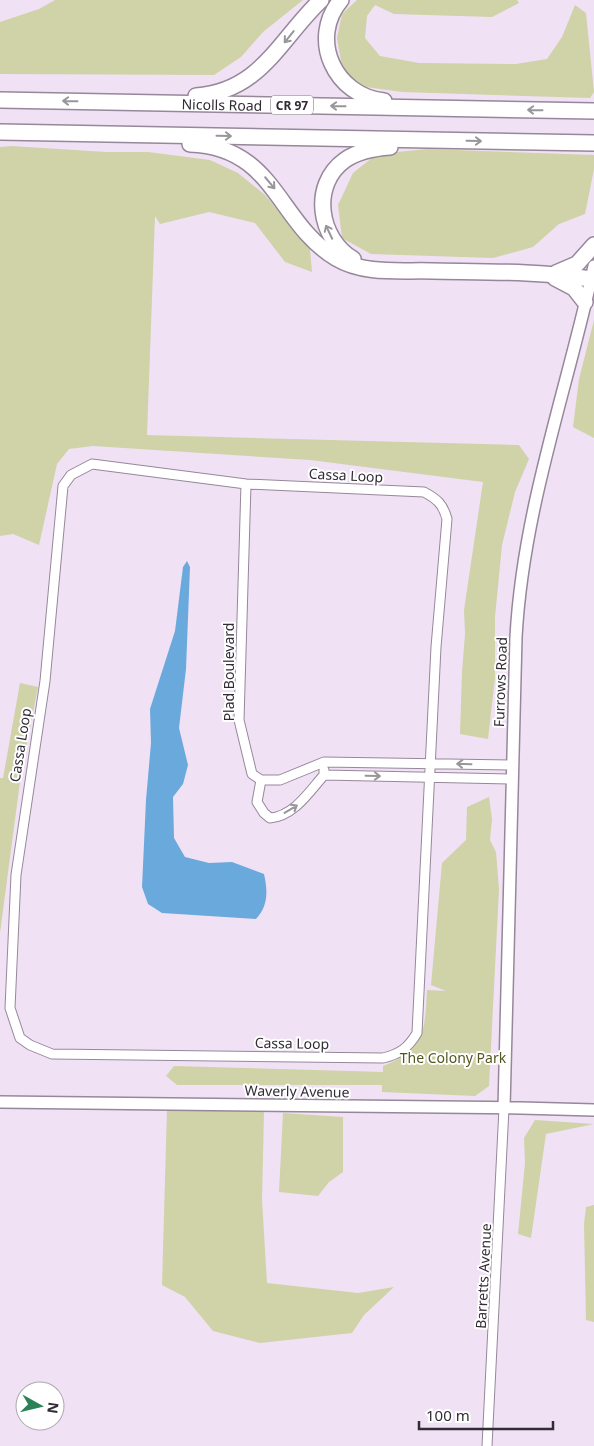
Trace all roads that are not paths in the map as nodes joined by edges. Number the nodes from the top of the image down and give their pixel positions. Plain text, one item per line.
1 (321, 0) edge
2 (341, 0) edge
3 (0, 100) edge
4 (98, 102) junction
5 (447, 108) junction
6 (589, 111) edge
7 (0, 132) edge
8 (112, 134) junction
9 (445, 140) junction
10 (588, 142) edge
11 (594, 245) edge
12 (380, 269) junction
13 (593, 272) edge
14 (550, 275) junction
15 (585, 302) junction
16 (246, 484) junction
17 (324, 762) junction
18 (431, 763) junction
19 (512, 765) junction
20 (324, 775) junction
21 (431, 778) junction
22 (512, 779) junction
23 (261, 780) junction
24 (0, 1102) edge
25 (504, 1108) junction
26 (594, 1110) edge
27 (487, 1446) edge

1 -> 4 highway
2 - 5 highway
4 -> 3 highway, Nicolls Road / CR 97
5 -> 4 highway, Nicolls Road / CR 97
6 -> 5 highway, Nicolls Road / CR 97
7 - 8 highway
8 -> 9 highway
8 -> 12 highway
9 -> 10 highway
12 -> 9 highway
11 - 14 highway
12 - 14 highway
13 - 14 highway
13 - 15 street, Furrows Road
14 - 15 highway
15 - 19 street, Furrows Road
16 - 18 street, Cassa Loop
16 - 21 street, Cassa Loop
16 - 23 street, Plad Boulevard
17 - 18 street
17 - 20 street
17 - 23 street
19 -> 18 street
18 - 21 street, Cassa Loop
19 - 22 street, Furrows Road
20 -> 21 street
23 -> 20 street
21 - 22 street
22 - 25 street, Furrows Road
24 - 25 street, Waverly Avenue
25 - 26 street, Waverly Avenue
25 - 27 street, Barretts Avenue

